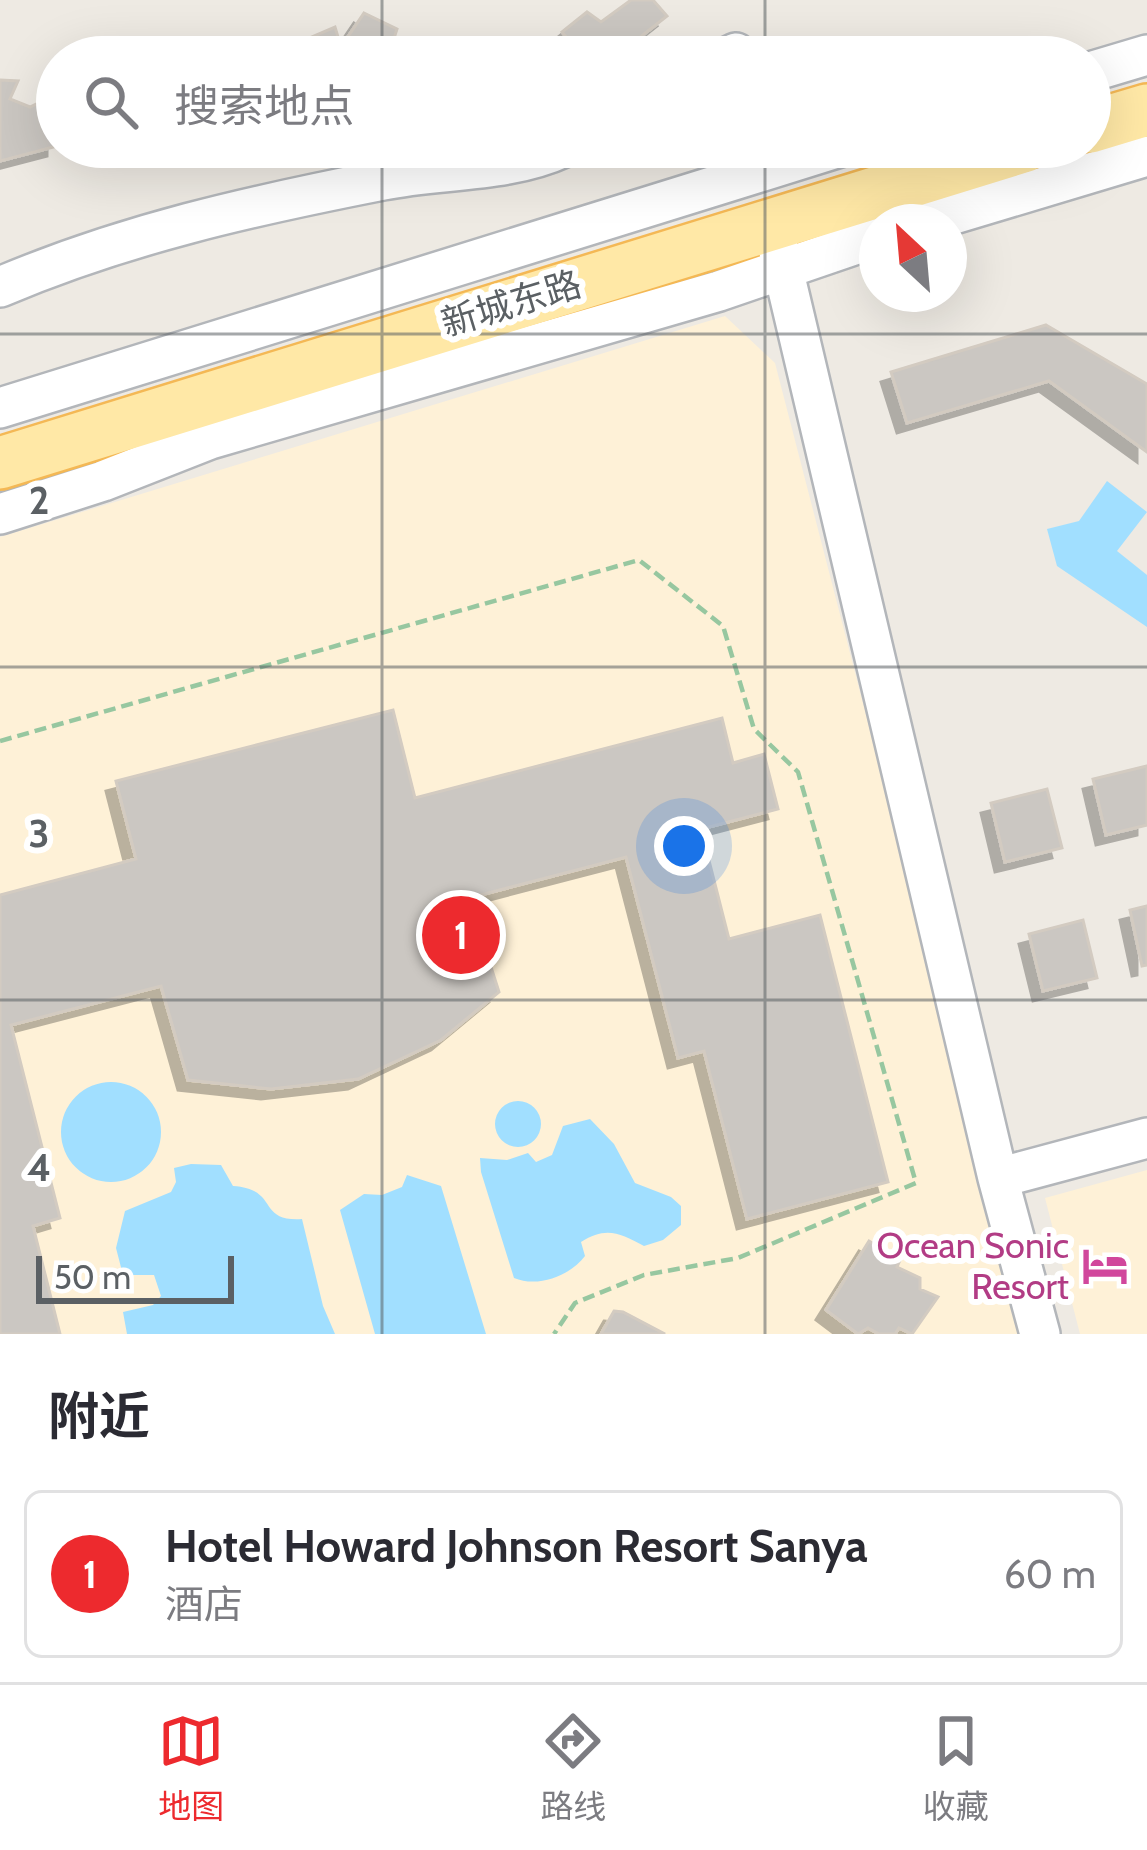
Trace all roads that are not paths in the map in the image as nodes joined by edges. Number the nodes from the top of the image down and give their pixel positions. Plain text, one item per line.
1 (1147, 55) edge
2 (1111, 66) edge
3 (1147, 110) edge
4 (1111, 121) edge
5 (1147, 156) edge
6 (1111, 167) edge
7 (471, 168) edge
8 (771, 168) edge
9 (970, 168) edge
10 (1107, 168) edge
11 (967, 210) edge
12 (859, 238) edge
13 (778, 245) junction
14 (0, 287) edge
15 (0, 408) edge
16 (11, 456) edge
17 (0, 514) edge
18 (1147, 1138) edge
19 (998, 1178) junction
20 (1040, 1334) edge

1 - 2 street
3 - 4 main road
5 - 6 street
7 - 14 street
8 - 15 street
9 - 13 main road, 新城东路
10 - 11 street
12 - 13 street
13 - 16 main road, 新城东路
13 - 17 street
13 - 19 street
18 - 19 street
19 - 20 street

